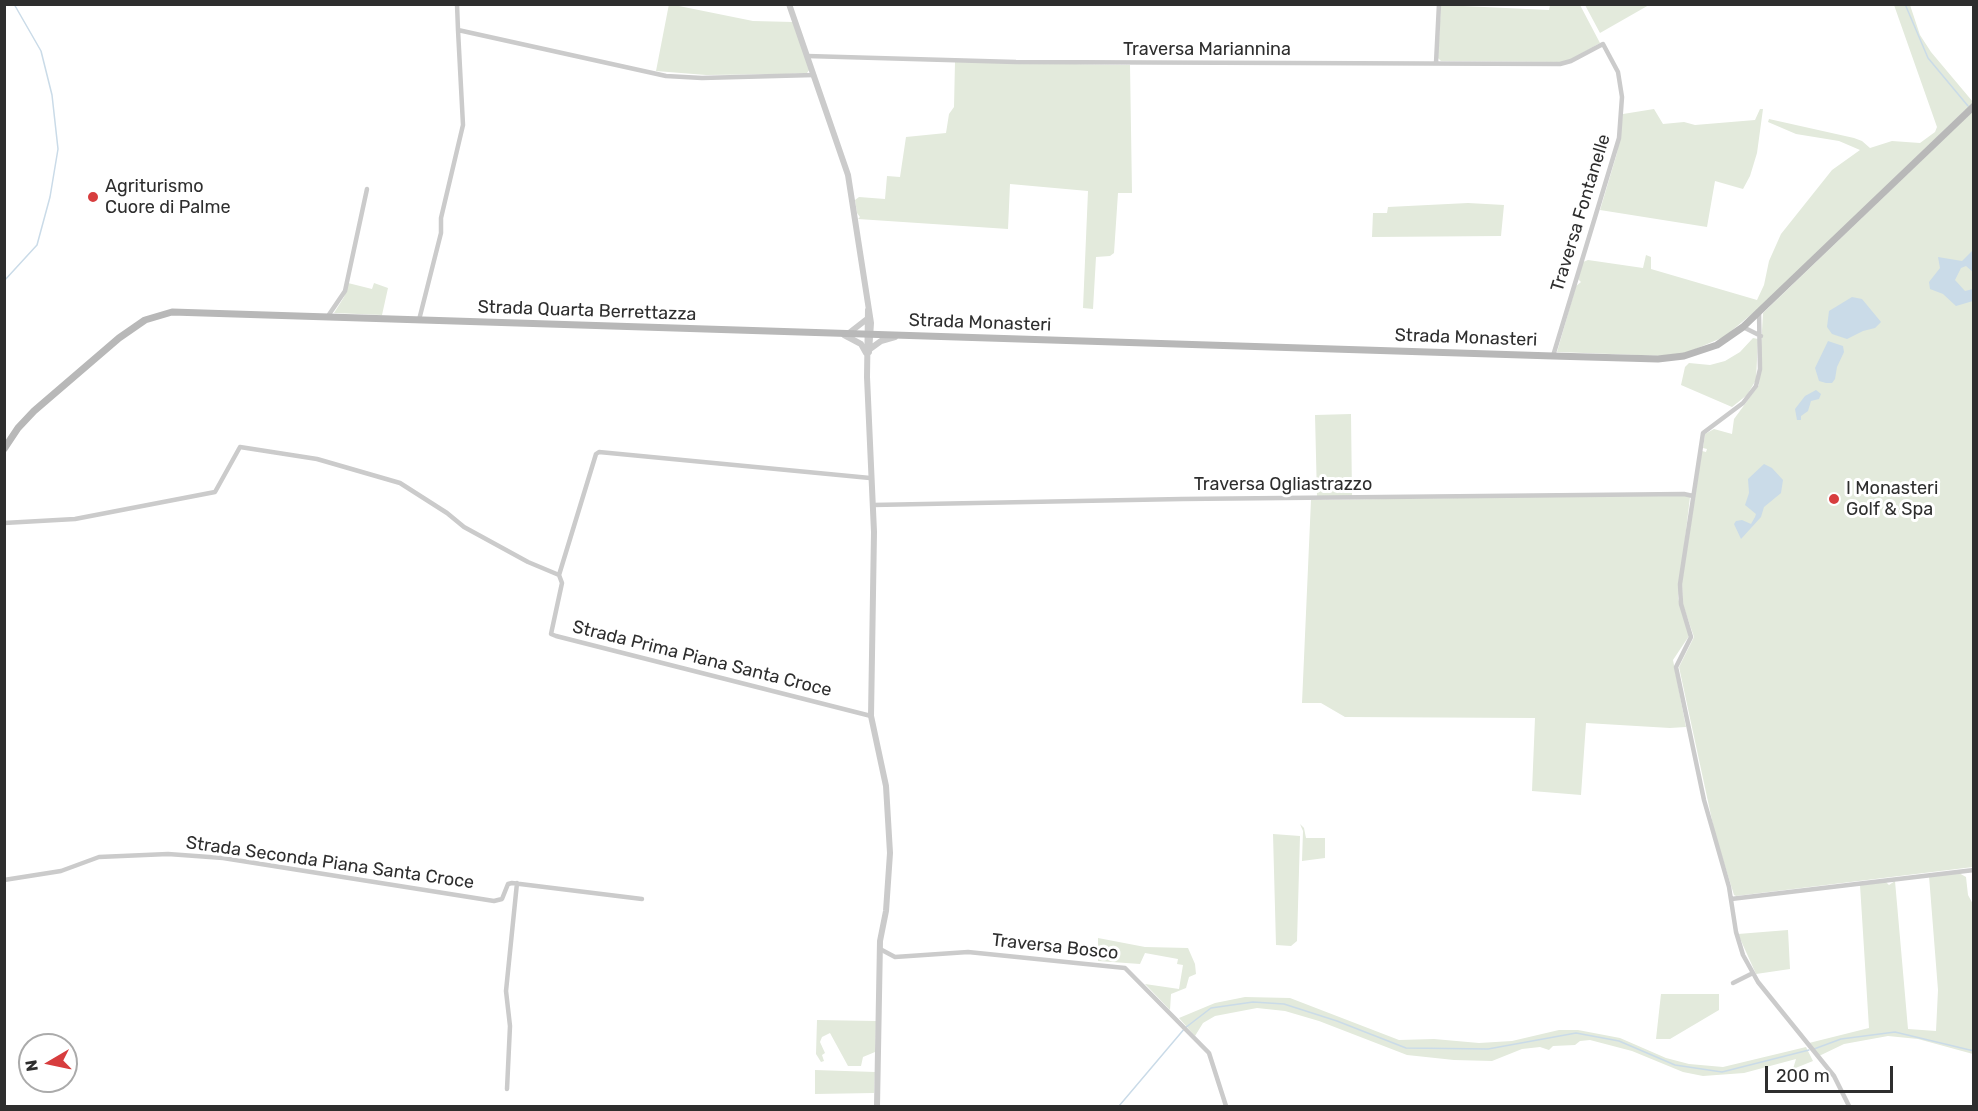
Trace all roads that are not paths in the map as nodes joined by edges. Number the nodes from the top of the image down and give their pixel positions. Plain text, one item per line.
1 (457, 4) edge
2 (789, 4) edge
3 (1439, 4) edge
4 (458, 30) junction
5 (1603, 44) joint
6 (807, 56) junction
7 (1436, 63) junction
8 (814, 75) junction
9 (1971, 109) edge
10 (367, 189) dead end
11 (1759, 312) junction
12 (328, 316) junction
13 (419, 320) junction
14 (869, 321) junction
15 (1743, 327) junction
16 (844, 335) junction
17 (869, 335) junction
18 (898, 336) junction
19 (1761, 336) junction
20 (868, 351) junction
21 (1553, 356) junction
22 (4, 449) edge
23 (870, 478) junction
24 (1693, 496) junction
25 (873, 505) junction
26 (4, 523) edge
27 (559, 575) junction
28 (871, 716) junction
29 (1974, 870) edge
30 (4, 880) edge
31 (517, 883) junction
32 (1731, 898) junction
33 (642, 899) dead end
34 (880, 949) junction
35 (1753, 973) junction
36 (1734, 983) dead end
37 (507, 1089) dead end
38 (877, 1107) edge
39 (1226, 1107) edge
40 (1849, 1107) edge

1 - 4 street
2 - 6 street
3 - 7 street
4 - 8 street
4 - 13 street
5 - 7 street, Traversa Mariannina
5 - 21 street, Traversa Fontanelle
6 - 7 street, Traversa Mariannina
6 - 8 street
8 - 14 street
9 - 11 main road, Strada Monasteri
10 - 12 street
11 - 15 main road, Strada Monasteri
11 - 19 street
12 - 13 main road, Strada Quarta Berrettazza
12 - 22 main road, Strada Quarta Berrettazza
13 - 16 main road, Strada Quarta Berrettazza
14 - 16 street
14 - 17 street
14 - 18 street
15 - 19 street
15 - 21 main road, Strada Monasteri
16 - 17 main road, Strada Quarta Berrettazza
16 - 20 street
17 - 18 main road, Strada Monasteri
17 - 20 street
18 - 20 street
18 - 21 main road, Strada Monasteri
19 - 24 street
20 - 23 street
23 - 25 street
23 - 27 street, Strada Prima Piana Santa Croce
24 - 25 street, Traversa Ogliastrazzo
24 - 32 street
25 - 28 street
26 - 27 street
27 - 28 street, Strada Prima Piana Santa Croce
28 - 34 street
29 - 32 street
30 - 31 street, Strada Seconda Piana Santa Croce
31 - 33 street
31 - 37 street
32 - 35 street
34 - 38 street
34 - 39 street, Traversa Bosco
35 - 36 street
35 - 40 street

